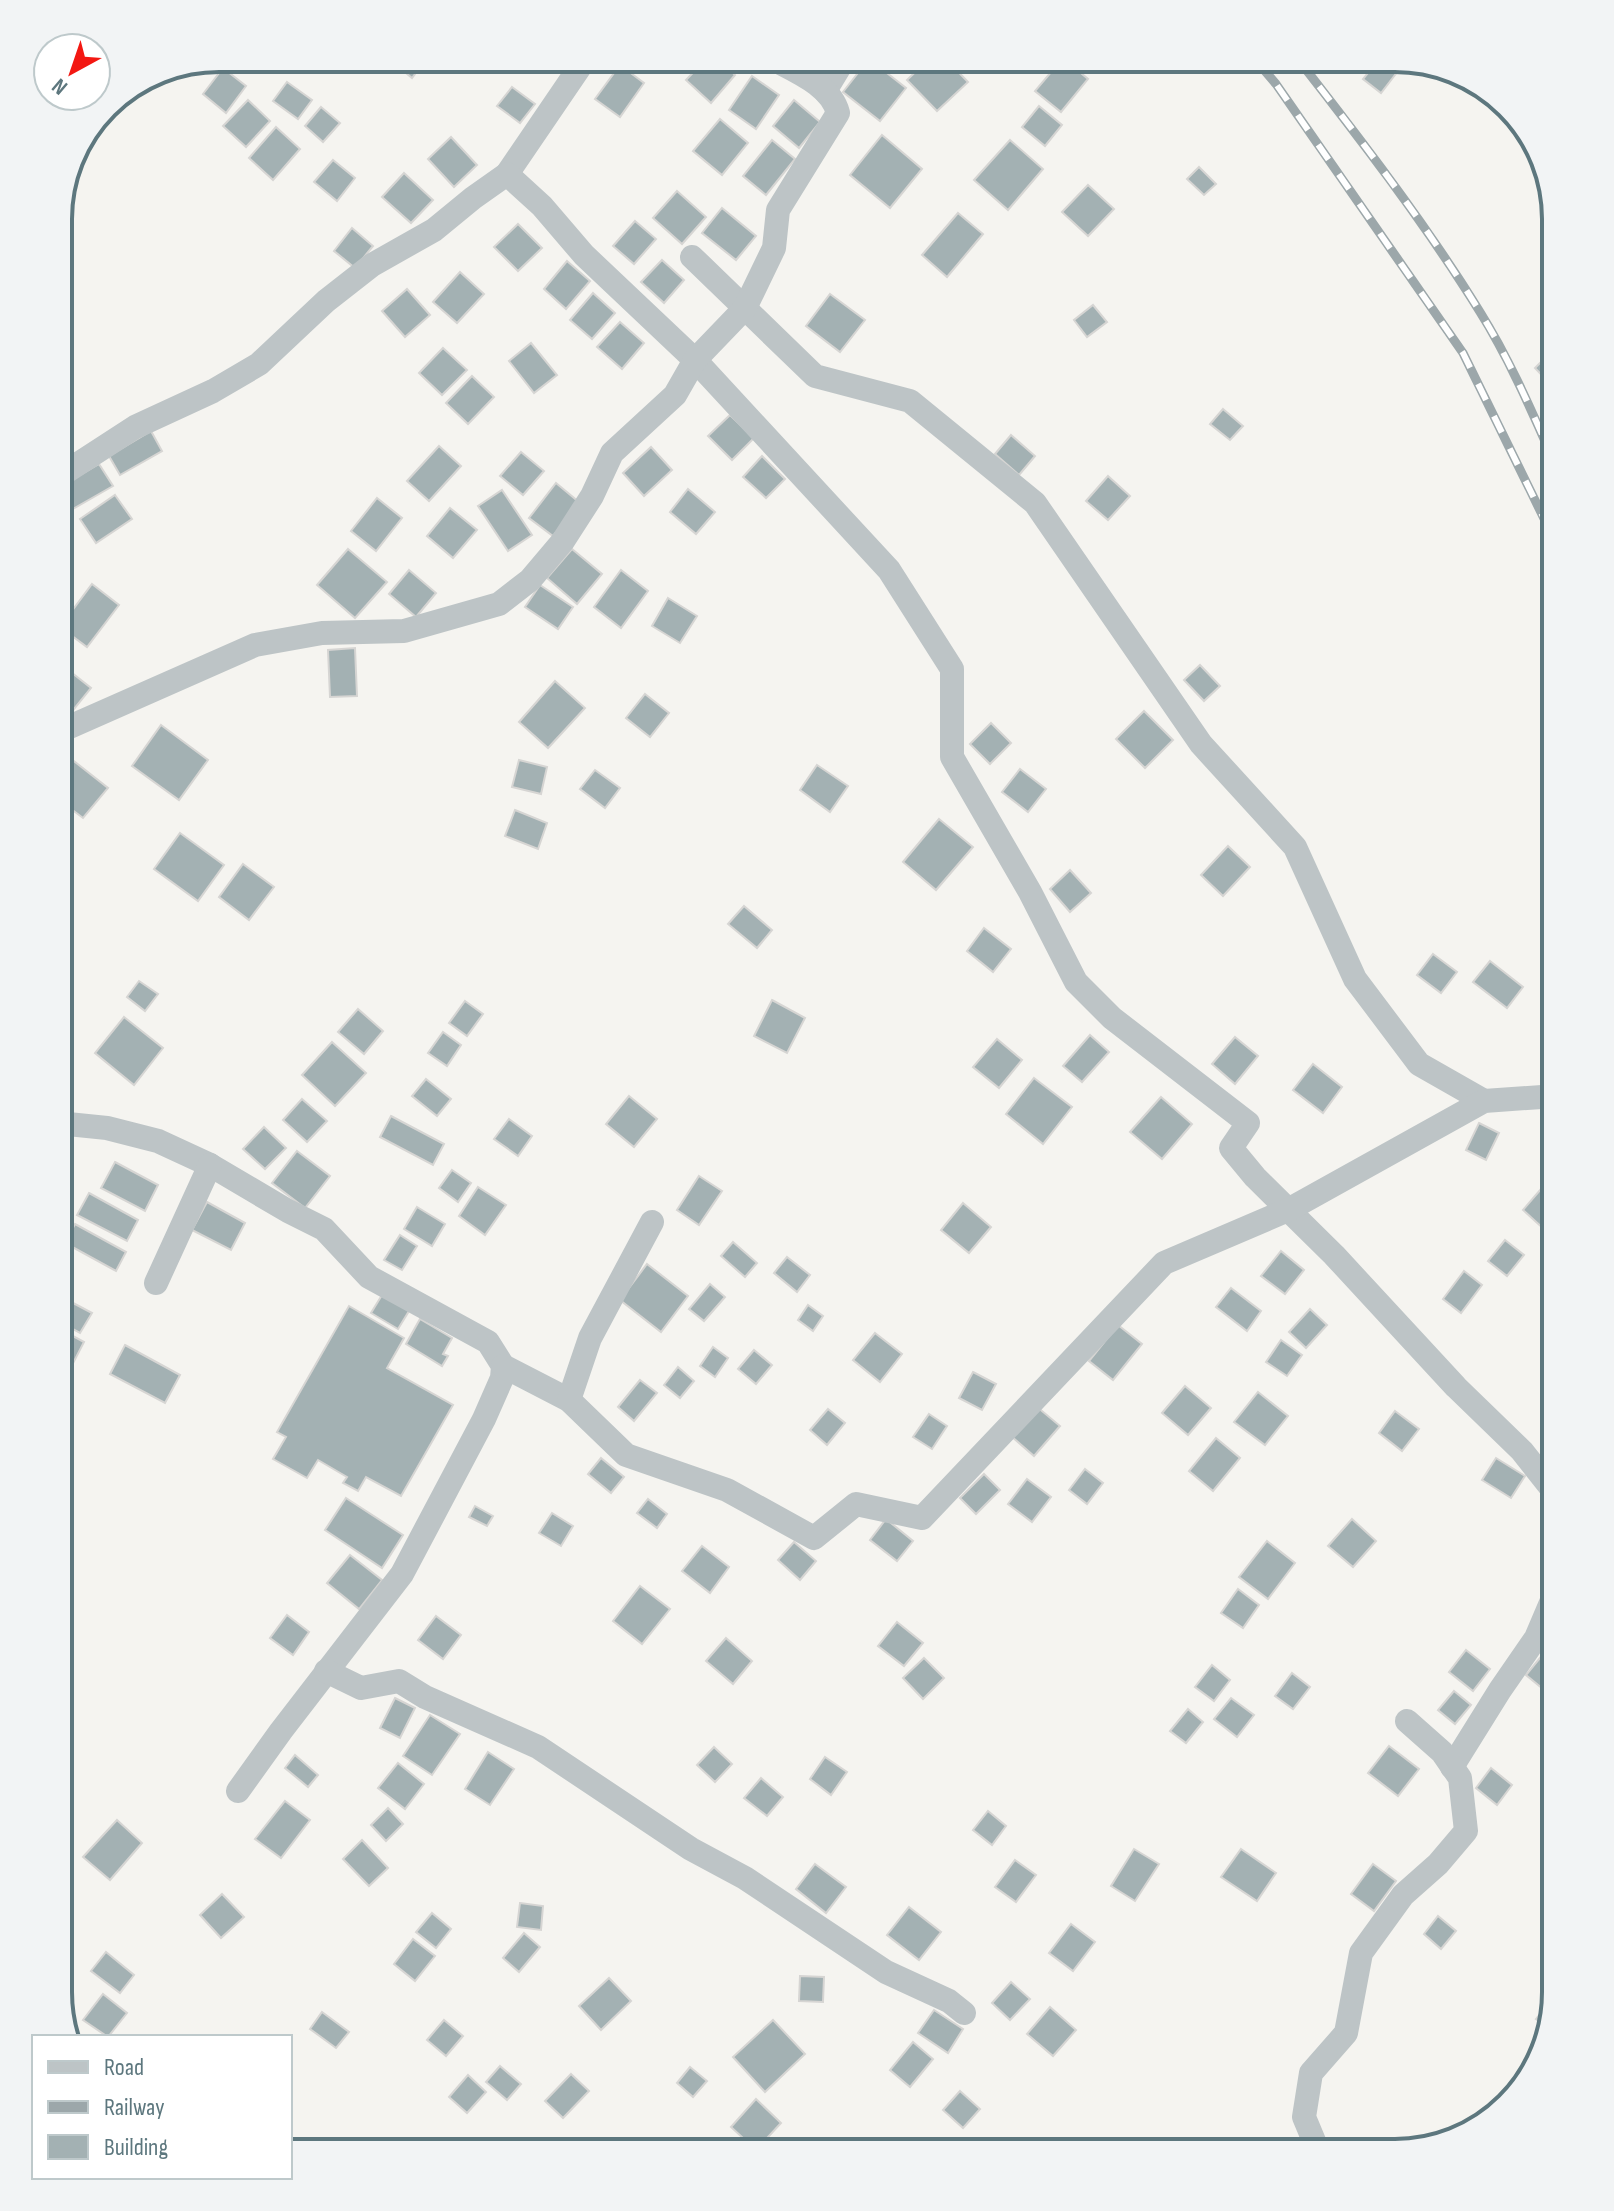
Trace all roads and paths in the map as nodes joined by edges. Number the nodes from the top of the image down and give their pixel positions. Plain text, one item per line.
1 (576, 72) edge
2 (794, 72) edge
3 (837, 72) edge
4 (825, 91) junction
5 (507, 174) junction
6 (692, 257) dead end
7 (745, 308) junction
8 (695, 360) junction
9 (72, 468) edge
10 (72, 726) edge
11 (1542, 1097) edge
12 (1484, 1101) junction
13 (72, 1124) edge
14 (210, 1165) junction
15 (1288, 1210) junction
16 (652, 1222) dead end
17 (156, 1283) dead end
18 (503, 1366) junction
19 (569, 1400) junction
20 (1542, 1476) edge
21 (1542, 1626) edge
22 (326, 1671) junction
23 (1407, 1721) dead end
24 (1452, 1767) junction
25 (238, 1791) dead end
26 (964, 2013) dead end
27 (1313, 2139) edge

1 - 5 street
2 - 4 street
3 - 4 street
4 - 7 street
5 - 8 street
5 - 9 street
6 - 7 street
7 - 8 street
7 - 12 street
8 - 10 street
8 - 15 street
11 - 12 street
12 - 15 street
13 - 14 street
14 - 17 street
14 - 18 street
15 - 19 street
15 - 20 street
16 - 19 street
18 - 19 street
18 - 22 street
21 - 24 street
22 - 25 street
22 - 26 street
23 - 24 street
24 - 27 street

